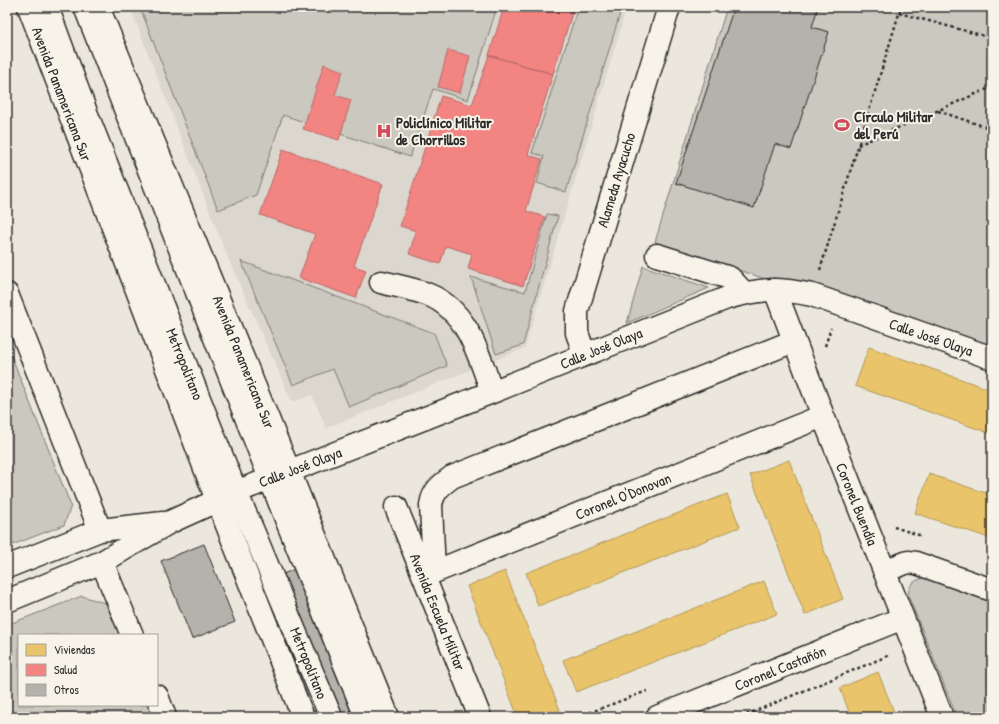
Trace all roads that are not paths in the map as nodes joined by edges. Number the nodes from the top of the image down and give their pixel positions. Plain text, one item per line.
1 (29, 7) edge
2 (47, 7) edge
3 (86, 7) edge
4 (98, 7) edge
5 (669, 7) edge
6 (657, 255) dead end
7 (381, 282) dead end
8 (775, 290) junction
9 (744, 293) junction
10 (7, 294) edge
11 (794, 341) junction
12 (585, 355) junction
13 (992, 358) edge
14 (492, 392) junction
15 (823, 416) junction
16 (280, 475) junction
17 (226, 496) junction
18 (396, 507) dead end
19 (170, 522) junction
20 (100, 530) junction
21 (102, 562) junction
22 (7, 567) edge
23 (884, 571) junction
24 (429, 574) junction
25 (992, 590) edge
26 (7, 601) edge
27 (903, 618) junction
28 (132, 634) edge
29 (158, 699) edge
30 (165, 717) edge
31 (304, 717) edge
32 (331, 717) edge
33 (366, 717) edge
34 (388, 717) edge
35 (480, 717) edge
36 (657, 717) edge
37 (942, 717) edge

1 - 17 street, Avenida Panamericana Sur
2 - 17 street, Metropolitano
3 - 16 street
4 - 16 street, Avenida Panamericana Sur
5 - 12 street, Alameda Ayacucho
6 - 9 street
7 - 14 street
8 - 9 street, Calle José Olaya
8 - 11 street, Coronel Buendía
8 - 13 street, Calle José Olaya
9 - 12 street, Calle José Olaya
10 - 20 street
11 - 15 street, Coronel Buendía
11 - 24 street
12 - 14 street, Calle José Olaya
14 - 16 street, Calle José Olaya
15 - 23 street, Coronel Buendía
15 - 24 street, Coronel O'Donovan
16 - 17 street, Calle José Olaya
16 - 33 street
16 - 34 street, Avenida Panamericana Sur
17 - 19 street, Calle José Olaya
17 - 31 street, Avenida Panamericana Sur
17 - 32 street, Metropolitano
18 - 24 street, Avenida Escuela Militar
19 - 20 street
19 - 21 street
20 - 22 street
21 - 26 street
21 - 28 street
23 - 25 street
23 - 27 street, Coronel Buendía
24 - 35 street, Avenida Escuela Militar
27 - 36 street, Coronel Castañón
27 - 37 street, Coronel Buendía
29 - 30 street

